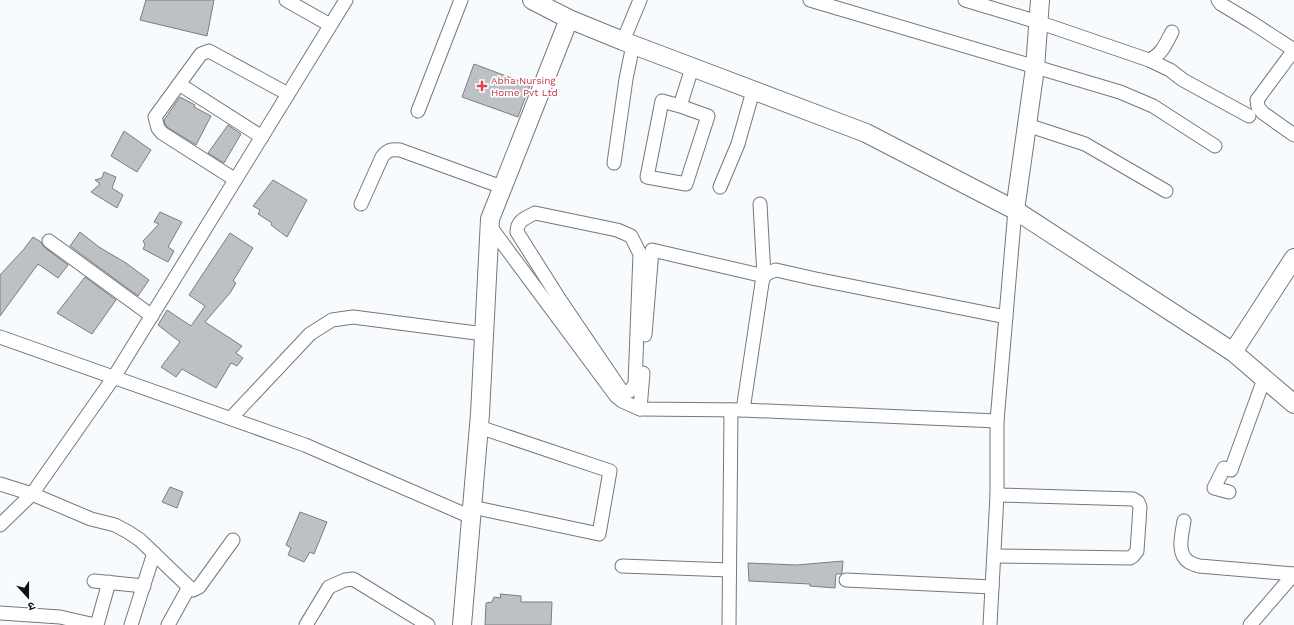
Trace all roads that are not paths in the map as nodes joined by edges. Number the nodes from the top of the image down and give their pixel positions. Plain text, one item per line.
1 (286, 0) edge
2 (346, 0) edge
3 (461, 0) edge
4 (532, 0) edge
5 (640, 0) edge
6 (965, 0) edge
7 (1040, 0) edge
8 (1218, 0) edge
9 (819, 1) edge
10 (569, 19) junction
11 (1038, 22) junction
12 (330, 25) junction
13 (1172, 32) dead end
14 (628, 43) junction
15 (1294, 50) edge
16 (1149, 60) junction
17 (692, 68) junction
18 (1035, 68) junction
19 (179, 84) junction
20 (753, 90) junction
21 (288, 94) junction
22 (680, 106) junction
23 (418, 111) dead end
24 (1249, 116) dead end
25 (1027, 125) junction
26 (1294, 135) edge
27 (262, 137) junction
28 (1215, 146) dead end
29 (614, 163) dead end
30 (236, 178) junction
31 (502, 187) junction
32 (720, 187) dead end
33 (1166, 192) dead end
34 (361, 204) dead end
35 (760, 204) dead end
36 (1015, 210) junction
37 (489, 225) junction
38 (49, 241) dead end
39 (1294, 258) edge
40 (764, 276) junction
41 (152, 316) junction
42 (564, 316) junction
43 (1006, 317) junction
44 (484, 334) junction
45 (0, 337) edge
46 (1234, 352) junction
47 (114, 377) junction
48 (1264, 379) junction
49 (1294, 404) edge
50 (640, 409) junction
51 (737, 410) junction
52 (231, 418) junction
53 (997, 421) junction
54 (479, 427) junction
55 (0, 484) edge
56 (1229, 492) dead end
57 (32, 494) junction
58 (997, 495) junction
59 (472, 512) junction
60 (1184, 522) dead end
61 (0, 525) edge
62 (233, 540) dead end
63 (154, 553) junction
64 (994, 556) junction
65 (622, 566) dead end
66 (729, 570) junction
67 (1294, 574) edge
68 (846, 580) dead end
69 (94, 581) dead end
70 (109, 582) junction
71 (144, 586) junction
72 (189, 587) junction
73 (992, 587) junction
74 (0, 613) edge
75 (96, 625) edge
76 (131, 625) edge
77 (168, 625) edge
78 (306, 625) edge
79 (428, 625) edge
80 (462, 625) edge
81 (729, 625) edge
82 (990, 625) edge
83 (1250, 625) edge

1 - 12 street
2 - 12 street
3 - 23 street
4 - 10 street
5 - 14 street
6 - 11 street
7 - 11 street
8 - 15 street
9 - 18 street
10 - 14 street
10 - 31 street
11 - 16 street
11 - 18 street
12 - 21 street
13 - 16 street
14 - 17 street
14 - 29 street
15 - 26 street
16 - 24 street
17 - 20 street
17 - 22 street
18 - 25 street
18 - 28 street
19 - 21 street
19 - 27 street
19 - 30 street
20 - 32 street
20 - 36 street
21 - 27 street
22 - 22 street
25 - 33 street
25 - 36 street
27 - 30 street
30 - 41 street
31 - 34 street
31 - 37 street
35 - 40 street
36 - 43 street
36 - 46 street
37 - 42 street
37 - 44 street
38 - 41 street
39 - 46 street
40 - 43 street
40 - 50 street
40 - 51 street
41 - 47 street
42 - 42 street
42 - 50 street
43 - 53 street
44 - 52 street
44 - 54 street
45 - 47 street
46 - 48 street
47 - 52 street
47 - 57 street
48 - 49 street
48 - 56 street
50 - 51 street
51 - 53 street
51 - 66 street
52 - 59 street
53 - 58 street
54 - 59 street
54 - 59 street
55 - 57 street
57 - 61 street
57 - 63 street
58 - 64 street
58 - 64 street
59 - 80 street
60 - 67 street
62 - 72 street
63 - 71 street
63 - 72 street
64 - 73 street
65 - 66 street
66 - 81 street
67 - 83 street
68 - 73 street
69 - 70 street
70 - 71 street
70 - 75 street
71 - 76 street
72 - 77 street
73 - 82 street
74 - 75 street
78 - 79 street

